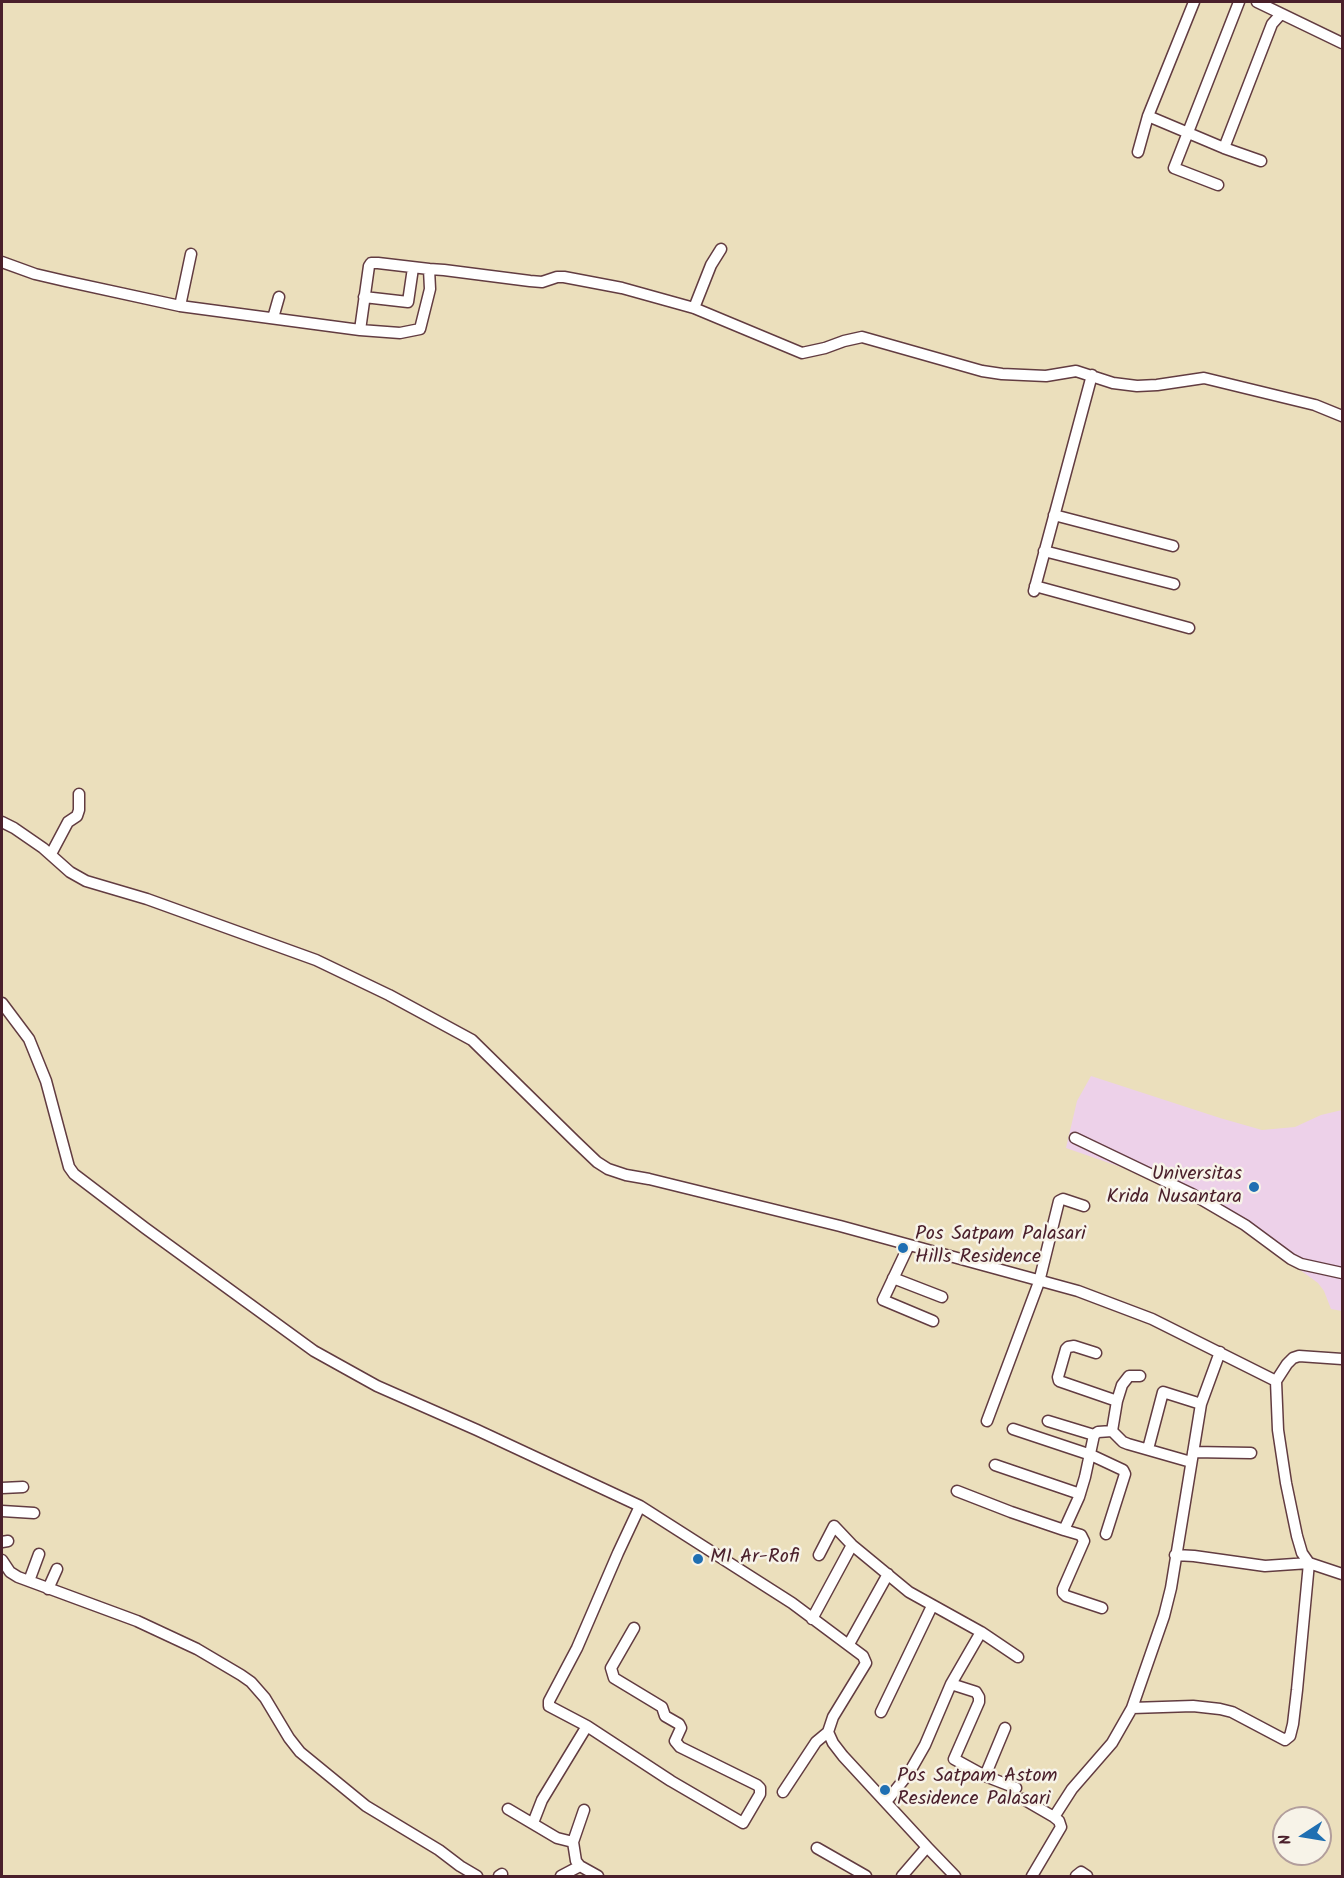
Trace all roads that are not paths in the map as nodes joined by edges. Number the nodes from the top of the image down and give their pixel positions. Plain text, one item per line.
1 (1194, 2) edge
2 (1239, 2) edge
3 (1257, 2) edge
4 (1281, 14) junction
5 (1342, 43) edge
6 (1148, 116) junction
7 (1187, 132) junction
8 (1224, 148) junction
9 (1138, 152) dead end
10 (1261, 161) dead end
11 (1218, 184) dead end
12 (721, 249) dead end
13 (191, 254) dead end
14 (2, 262) edge
15 (413, 268) junction
16 (429, 269) junction
17 (279, 297) dead end
18 (364, 297) junction
19 (180, 306) junction
20 (694, 308) junction
21 (273, 318) junction
22 (360, 330) junction
23 (1092, 375) junction
24 (1342, 417) edge
25 (1054, 515) junction
26 (1173, 546) dead end
27 (1044, 551) junction
28 (1174, 584) dead end
29 (1189, 628) dead end
30 (79, 794) dead end
31 (2, 822) edge
32 (51, 854) junction
33 (2, 1003) edge
34 (1075, 1138) dead end
35 (1084, 1206) dead end
36 (909, 1245) junction
37 (1342, 1273) edge
38 (894, 1278) junction
39 (1039, 1282) junction
40 (942, 1297) dead end
41 (933, 1321) dead end
42 (1220, 1352) junction
43 (1096, 1353) dead end
44 (1342, 1359) edge
45 (1140, 1376) dead end
46 (1276, 1381) junction
47 (1117, 1401) junction
48 (1201, 1404) junction
49 (987, 1421) dead end
50 (1048, 1421) dead end
51 (1013, 1429) dead end
52 (1112, 1431) junction
53 (1094, 1435) junction
54 (1148, 1449) junction
55 (1251, 1453) dead end
56 (1091, 1455) junction
57 (1192, 1457) junction
58 (995, 1465) dead end
59 (23, 1487) dead end
60 (2, 1488) edge
61 (957, 1491) dead end
62 (1080, 1494) junction
63 (640, 1506) junction
64 (2, 1511) edge
65 (34, 1513) dead end
66 (1064, 1530) junction
67 (1106, 1534) dead end
68 (852, 1545) junction
69 (39, 1554) dead end
70 (819, 1555) dead end
71 (1175, 1555) junction
72 (1309, 1563) junction
73 (2, 1564) edge
74 (57, 1569) dead end
75 (888, 1574) junction
76 (1342, 1574) edge
77 (29, 1581) junction
78 (48, 1589) junction
79 (932, 1606) junction
80 (1102, 1608) dead end
81 (812, 1619) junction
82 (634, 1628) dead end
83 (981, 1632) junction
84 (849, 1644) junction
85 (1018, 1657) dead end
86 (951, 1684) junction
87 (1132, 1708) junction
88 (881, 1712) dead end
89 (587, 1726) junction
90 (1005, 1728) dead end
91 (828, 1732) junction
92 (985, 1776) junction
93 (1016, 1788) dead end
94 (783, 1792) dead end
95 (1023, 1799) dead end
96 (886, 1802) junction
97 (508, 1809) dead end
98 (584, 1810) dead end
99 (1054, 1817) junction
100 (533, 1823) junction
101 (573, 1842) junction
102 (927, 1847) junction
103 (817, 1848) dead end
104 (580, 1866) junction
105 (477, 1876) edge
106 (561, 1876) edge
107 (598, 1876) edge
108 (866, 1876) edge
109 (902, 1876) edge
110 (956, 1876) edge
111 (1032, 1876) edge
112 (1076, 1876) edge
113 (1087, 1876) edge

1 - 6 street
2 - 7 street
3 - 4 street
4 - 5 street
4 - 8 street
6 - 7 street
6 - 9 street
7 - 8 street
7 - 11 street
8 - 10 street
12 - 20 street
13 - 19 street
14 - 19 street
15 - 16 street
15 - 18 street
15 - 18 street
16 - 20 street
16 - 22 street
17 - 21 street
18 - 22 street
19 - 21 street
20 - 23 street
21 - 22 street
23 - 24 street
23 - 25 street
25 - 26 street
25 - 27 street
27 - 28 street
27 - 29 street
30 - 32 street
31 - 32 street
32 - 36 street
33 - 63 street
34 - 37 street
35 - 39 street
36 - 38 street
36 - 39 street
38 - 40 street
38 - 41 street
39 - 42 street
39 - 49 street
42 - 46 street
42 - 48 street
43 - 47 street
44 - 46 street
45 - 47 street
46 - 72 street
47 - 52 street
48 - 54 street
48 - 57 street
50 - 53 street
51 - 56 street
52 - 53 street
52 - 54 street
53 - 56 street
54 - 57 street
55 - 57 street
56 - 62 street
56 - 67 street
57 - 71 street
58 - 62 street
59 - 60 street
61 - 66 street
62 - 66 street
63 - 81 street
63 - 89 street
64 - 65 street
66 - 80 street
68 - 70 street
68 - 75 street
68 - 81 street
69 - 77 street
71 - 72 street
71 - 87 street
72 - 76 street
72 - 87 street
73 - 77 street
74 - 78 street
75 - 79 street
75 - 84 street
77 - 78 street
78 - 105 street
79 - 83 street
79 - 88 street
81 - 84 street
82 - 89 street
83 - 85 street
83 - 86 street
84 - 91 street
86 - 92 street
86 - 96 street
87 - 99 street
89 - 100 street
90 - 92 street
91 - 94 street
91 - 96 street
92 - 93 street
95 - 99 street
96 - 102 street
97 - 100 street
98 - 101 street
99 - 111 street
100 - 101 street
101 - 104 street
102 - 109 street
102 - 110 street
103 - 108 street
104 - 106 street
104 - 107 street
112 - 113 street

